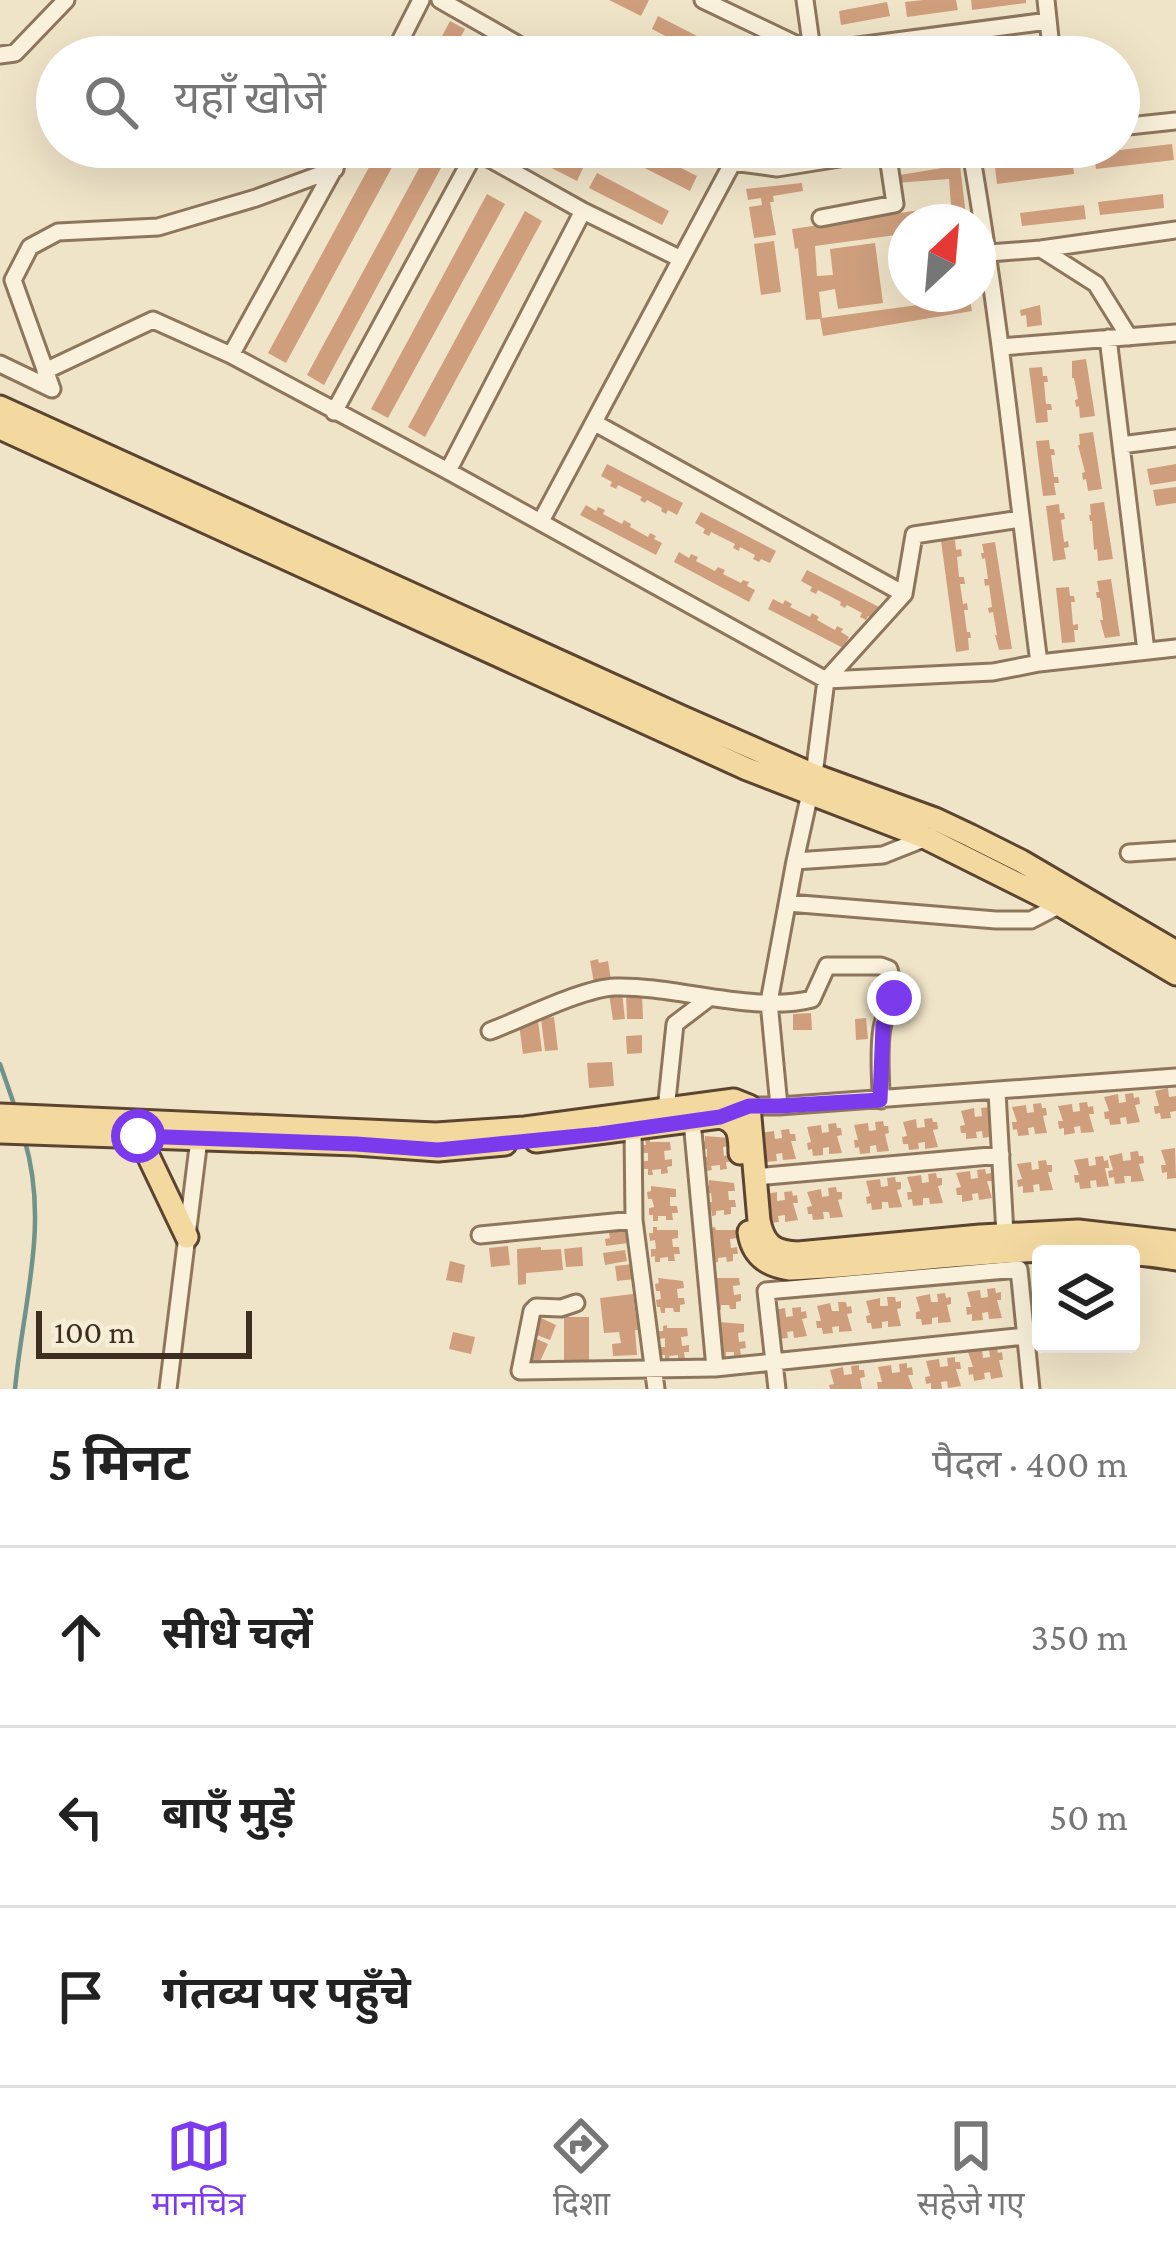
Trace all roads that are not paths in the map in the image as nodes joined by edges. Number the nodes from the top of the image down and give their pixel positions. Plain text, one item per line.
1 (65, 0) edge
2 (421, 0) edge
3 (440, 0) edge
4 (703, 0) edge
5 (805, 0) edge
6 (1046, 0) edge
7 (1048, 21) junction
8 (403, 36) edge
9 (500, 36) edge
10 (775, 36) edge
11 (810, 36) edge
12 (944, 36) edge
13 (1050, 36) edge
14 (0, 55) edge
15 (1176, 121) edge
16 (1140, 125) edge
17 (467, 168) edge
18 (509, 168) edge
19 (730, 168) edge
20 (890, 168) edge
21 (974, 168) edge
22 (335, 169) joint
23 (980, 204) edge
24 (583, 211) junction
25 (821, 218) dead end
26 (1176, 230) edge
27 (1040, 249) junction
28 (996, 252) edge
29 (681, 259) junction
30 (996, 308) edge
31 (1176, 333) edge
32 (1129, 337) junction
33 (1108, 338) junction
34 (1001, 347) junction
35 (231, 355) junction
36 (0, 364) edge
37 (46, 371) junction
38 (0, 407) edge
39 (334, 412) junction
40 (596, 423) junction
41 (0, 428) edge
42 (1176, 438) edge
43 (1121, 446) junction
44 (448, 471) junction
45 (1020, 519) junction
46 (541, 521) junction
47 (904, 594) junction
48 (475, 633) junction
49 (1176, 648) edge
50 (1146, 651) junction
51 (1039, 663) junction
52 (826, 680) junction
53 (812, 785) junction
54 (930, 829) junction
55 (1176, 850) edge
56 (1129, 853) dead end
57 (795, 861) junction
58 (788, 903) junction
59 (1060, 905) junction
60 (1176, 952) edge
61 (1176, 974) edge
62 (709, 998) junction
63 (769, 1002) junction
64 (490, 1031) dead end
65 (1176, 1077) edge
66 (997, 1092) junction
67 (880, 1100) junction
68 (749, 1106) junction
69 (779, 1106) junction
70 (666, 1110) junction
71 (0, 1115) edge
72 (720, 1117) junction
73 (692, 1121) junction
74 (60, 1125) junction
75 (135, 1128) junction
76 (633, 1129) junction
77 (200, 1131) junction
78 (0, 1132) edge
79 (1001, 1155) junction
80 (755, 1177) junction
81 (634, 1220) junction
82 (480, 1234) dead end
83 (187, 1237) junction
84 (1176, 1242) edge
85 (1014, 1251) junction
86 (1176, 1258) edge
87 (576, 1303) dead end
88 (1025, 1336) junction
89 (774, 1362) junction
90 (715, 1367) junction
91 (654, 1370) junction
92 (167, 1389) edge
93 (656, 1389) edge
94 (777, 1389) edge
95 (1031, 1389) edge

1 - 14 street
2 - 8 street
3 - 9 street
4 - 10 street
5 - 11 street
6 - 7 street
7 - 12 street
7 - 13 street
15 - 16 street
17 - 39 street
18 - 24 street
19 - 29 street
20 - 25 street
21 - 23 street
22 - 35 street
22 - 37 street
24 - 29 street
24 - 44 street
26 - 27 street
27 - 28 street
27 - 32 street
29 - 40 street
30 - 34 street
31 - 32 street
32 - 33 street
33 - 34 street
33 - 43 street
34 - 45 street
35 - 37 street
35 - 39 street
36 - 37 street
38 - 48 main road
39 - 44 street
40 - 46 street
40 - 47 street
41 - 48 main road
42 - 43 street
43 - 50 street
44 - 46 street
45 - 47 street
45 - 51 street
46 - 52 street
47 - 52 street
48 - 53 main road
49 - 50 street
50 - 51 street
51 - 52 street
52 - 53 street
53 - 54 main road
53 - 57 street
54 - 57 street
54 - 59 main road
54 - 60 main road
55 - 56 street
57 - 58 street
58 - 59 street
58 - 63 street
59 - 61 main road
62 - 63 street
62 - 64 street
62 - 70 street
63 - 67 street
63 - 69 street
65 - 66 street
66 - 67 street
66 - 79 street
67 - 69 street
68 - 69 street
68 - 70 main road
68 - 72 street
68 - 80 main road
70 - 77 main road
71 - 74 main road
72 - 73 main road
72 - 85 main road
73 - 76 main road
73 - 90 street
74 - 75 main road
74 - 78 main road
75 - 77 main road
75 - 83 main road
76 - 77 main road
76 - 81 street
77 - 83 street
79 - 80 street
79 - 85 street
80 - 85 main road
81 - 82 street
81 - 91 street
83 - 92 street
84 - 85 main road
85 - 86 main road
85 - 88 street
85 - 89 street
87 - 91 street
88 - 89 street
88 - 95 street
89 - 90 street
89 - 94 street
90 - 91 street
91 - 93 street

